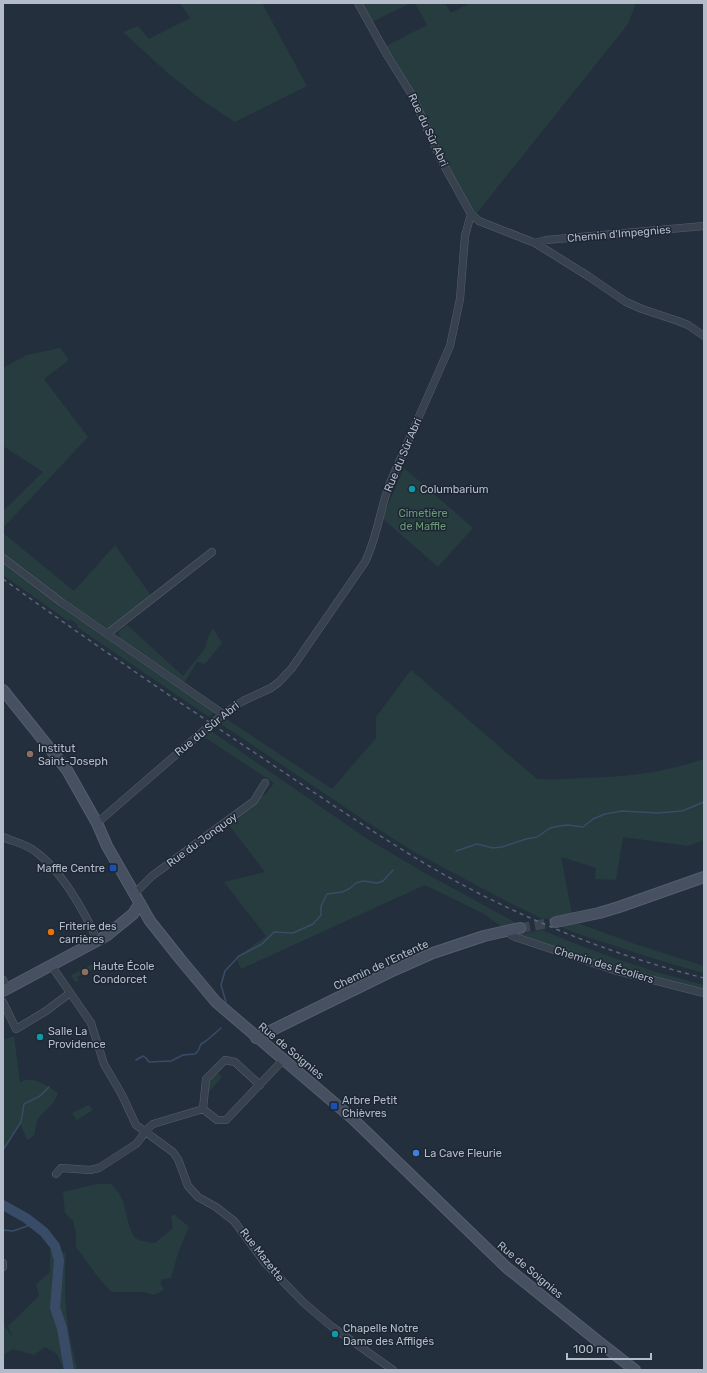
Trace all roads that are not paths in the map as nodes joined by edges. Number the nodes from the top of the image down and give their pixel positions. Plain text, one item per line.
1 (358, 3) edge
2 (471, 214) junction
3 (704, 226) edge
4 (535, 243) junction
5 (704, 336) edge
6 (212, 552) dead end
7 (3, 558) edge
8 (107, 634) junction
9 (3, 690) edge
10 (223, 714) junction
11 (265, 783) dead end
12 (97, 823) junction
13 (3, 837) edge
14 (704, 877) edge
15 (140, 902) junction
16 (556, 922) tunnel mouth
17 (520, 928) tunnel mouth
18 (507, 930) junction
19 (97, 940) junction
20 (51, 965) junction
21 (4, 986) edge
22 (70, 993) junction
23 (704, 993) edge
24 (3, 1002) edge
25 (256, 1038) junction
26 (283, 1060) junction
27 (260, 1085) junction
28 (203, 1109) junction
29 (145, 1131) junction
30 (56, 1174) dead end
31 (3, 1263) edge
32 (3, 1267) edge
33 (393, 1370) edge
34 (635, 1370) edge

1 - 2 street, Rue du Sûr Abri
2 - 4 street
2 - 10 street, Rue du Sûr Abri
3 - 4 street, Chemin d'Impegnies
4 - 5 street
6 - 8 street
7 - 8 street
8 - 10 street
9 - 12 street, Rue de Soignies
10 - 12 street, Rue du Sûr Abri
11 - 15 street, Rue du Jonquoy
12 - 15 street, Rue de Soignies
13 - 19 street
14 - 16 street
15 - 19 street
15 - 25 street, Rue de Soignies
17 - 18 street, Chemin de l'Entente
18 - 23 street, Chemin des Écoliers
18 - 25 street, Chemin de l'Entente
19 - 20 street
20 - 21 street
20 - 22 street, Rue Mazette
22 - 24 street
22 - 29 street, Rue Mazette
25 - 26 street, Rue de Soignies
26 - 27 street
26 - 34 street, Rue de Soignies
27 - 28 street
27 - 28 street
28 - 29 street
29 - 30 street
29 - 33 street, Rue Mazette
31 - 32 street

